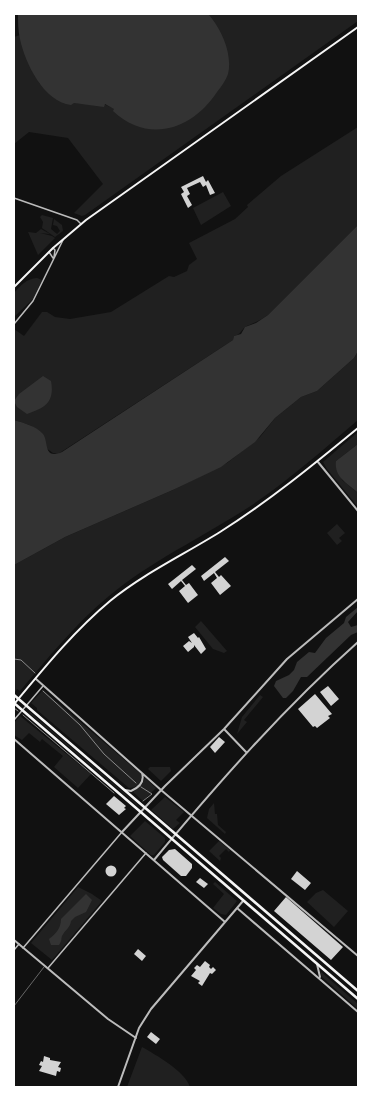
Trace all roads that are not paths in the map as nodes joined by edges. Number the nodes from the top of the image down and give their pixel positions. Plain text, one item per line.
1 (358, 27) edge
2 (14, 198) edge
3 (81, 224) junction
4 (64, 238) junction
5 (53, 248) junction
6 (49, 252) junction
7 (53, 258) junction
8 (14, 287) edge
9 (14, 324) edge
10 (358, 428) edge
11 (318, 462) junction
12 (358, 511) edge
13 (358, 598) edge
14 (358, 642) edge
15 (36, 679) junction
16 (44, 686) junction
17 (14, 696) edge
18 (14, 704) edge
19 (14, 720) edge
20 (224, 729) junction
21 (14, 739) edge
22 (246, 752) junction
23 (142, 772) junction
24 (123, 789) junction
25 (161, 790) junction
26 (144, 807) junction
27 (140, 812) junction
28 (191, 815) junction
29 (122, 832) junction
30 (175, 834) junction
31 (171, 839) junction
32 (146, 853) junction
33 (154, 860) junction
34 (243, 901) junction
35 (237, 908) junction
36 (225, 922) junction
37 (14, 940) edge
38 (19, 944) junction
39 (23, 948) junction
40 (14, 950) edge
41 (358, 956) edge
42 (317, 964) junction
43 (44, 966) junction
44 (48, 968) junction
45 (320, 978) junction
46 (358, 991) edge
47 (358, 1000) edge
48 (14, 1006) edge
49 (358, 1012) edge
50 (136, 1038) junction
51 (118, 1087) edge

1 - 3 main road
2 - 3 street
3 - 4 main road
4 - 5 main road
4 - 7 street
5 - 6 main road
5 - 7 street
6 - 7 street
6 - 8 main road
7 - 9 street
10 - 11 main road
11 - 12 street
11 - 15 main road
13 - 20 street
14 - 22 street
15 - 16 street
15 - 18 main road
16 - 19 street
16 - 23 street
17 - 24 main road
18 - 27 main road
20 - 22 street
20 - 25 street
21 - 29 street
22 - 28 street
23 - 24 street
23 - 25 street
24 - 26 main road
25 - 26 street
25 - 28 street
26 - 27 street
26 - 30 main road
27 - 29 street
27 - 31 main road
28 - 30 street
28 - 41 street
29 - 32 street
29 - 39 street
30 - 31 street
30 - 46 main road
31 - 33 street
31 - 34 main road
32 - 33 street
32 - 44 street
33 - 36 street
34 - 35 street
34 - 42 main road
35 - 36 street
35 - 45 street
36 - 50 street
37 - 38 street
38 - 39 street
38 - 40 street
39 - 43 street
42 - 45 street
42 - 47 main road
43 - 44 street
43 - 48 lane
44 - 50 street
45 - 49 street
50 - 51 street

